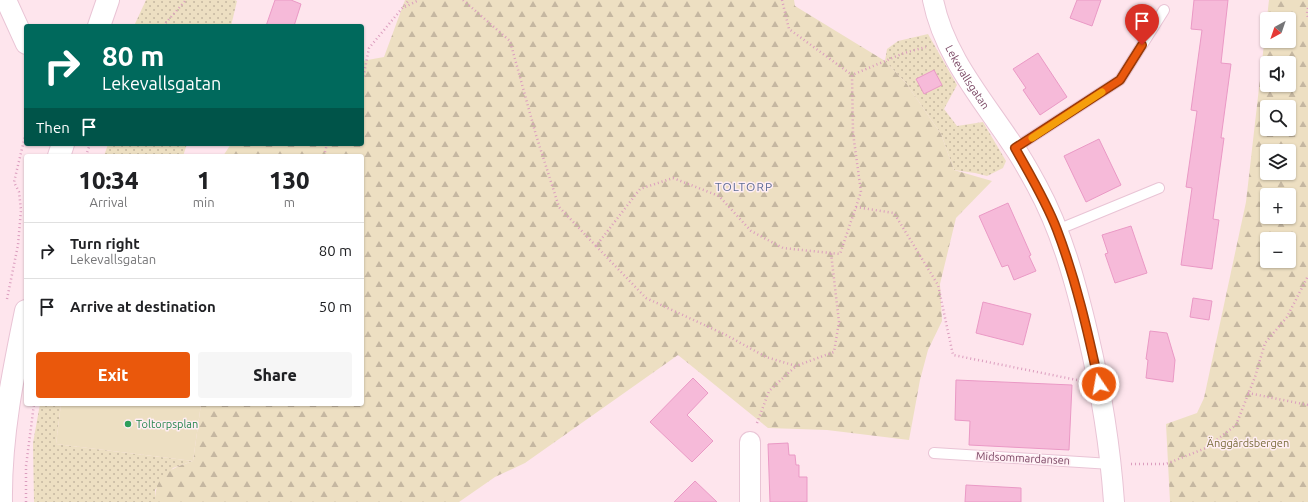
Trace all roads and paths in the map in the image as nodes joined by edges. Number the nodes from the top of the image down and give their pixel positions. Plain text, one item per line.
1 (6, 0) edge
2 (108, 0) edge
3 (186, 0) edge
4 (409, 0) edge
5 (419, 0) edge
6 (464, 0) edge
7 (782, 0) edge
8 (933, 0) edge
9 (403, 7) junction
10 (1308, 8) edge
11 (1164, 10) dead end
12 (1308, 18) edge
13 (100, 24) edge
14 (165, 24) edge
15 (24, 40) edge
16 (946, 42) junction
17 (364, 72) edge
18 (852, 75) junction
19 (24, 140) edge
20 (1015, 148) junction
21 (1159, 188) dead end
22 (856, 207) junction
23 (1057, 230) junction
24 (596, 246) junction
25 (831, 253) junction
26 (1308, 276) edge
27 (16, 308) edge
28 (796, 366) junction
29 (1099, 384) junction
30 (1248, 393) junction
31 (1308, 405) edge
32 (34, 406) edge
33 (750, 442) joint
34 (934, 453) dead end
35 (1111, 464) junction
36 (1, 502) edge
37 (26, 502) edge
38 (750, 502) edge
39 (1114, 502) edge

1 - 15 street
2 - 13 street
3 - 14 path
4 - 9 path
5 - 9 path
6 - 24 path
7 - 18 path
8 - 16 street, Lekevallsgatan
9 - 17 path
10 - 12 path
11 - 20 lane
16 - 18 path
16 - 20 street, Lekevallsgatan
18 - 22 path
19 - 27 path
20 - 23 street, Lekevallsgatan
21 - 23 lane
22 - 25 path
22 - 29 path
23 - 29 street, Lekevallsgatan
24 - 25 path
24 - 28 path
25 - 28 path
26 - 30 path
27 - 36 street
28 - 33 path
29 - 35 street, Lekevallsgatan
30 - 31 path
30 - 35 path
32 - 37 path
33 - 38 street
34 - 35 lane, Midsommardansen
35 - 39 street, Lekevallsgatan

